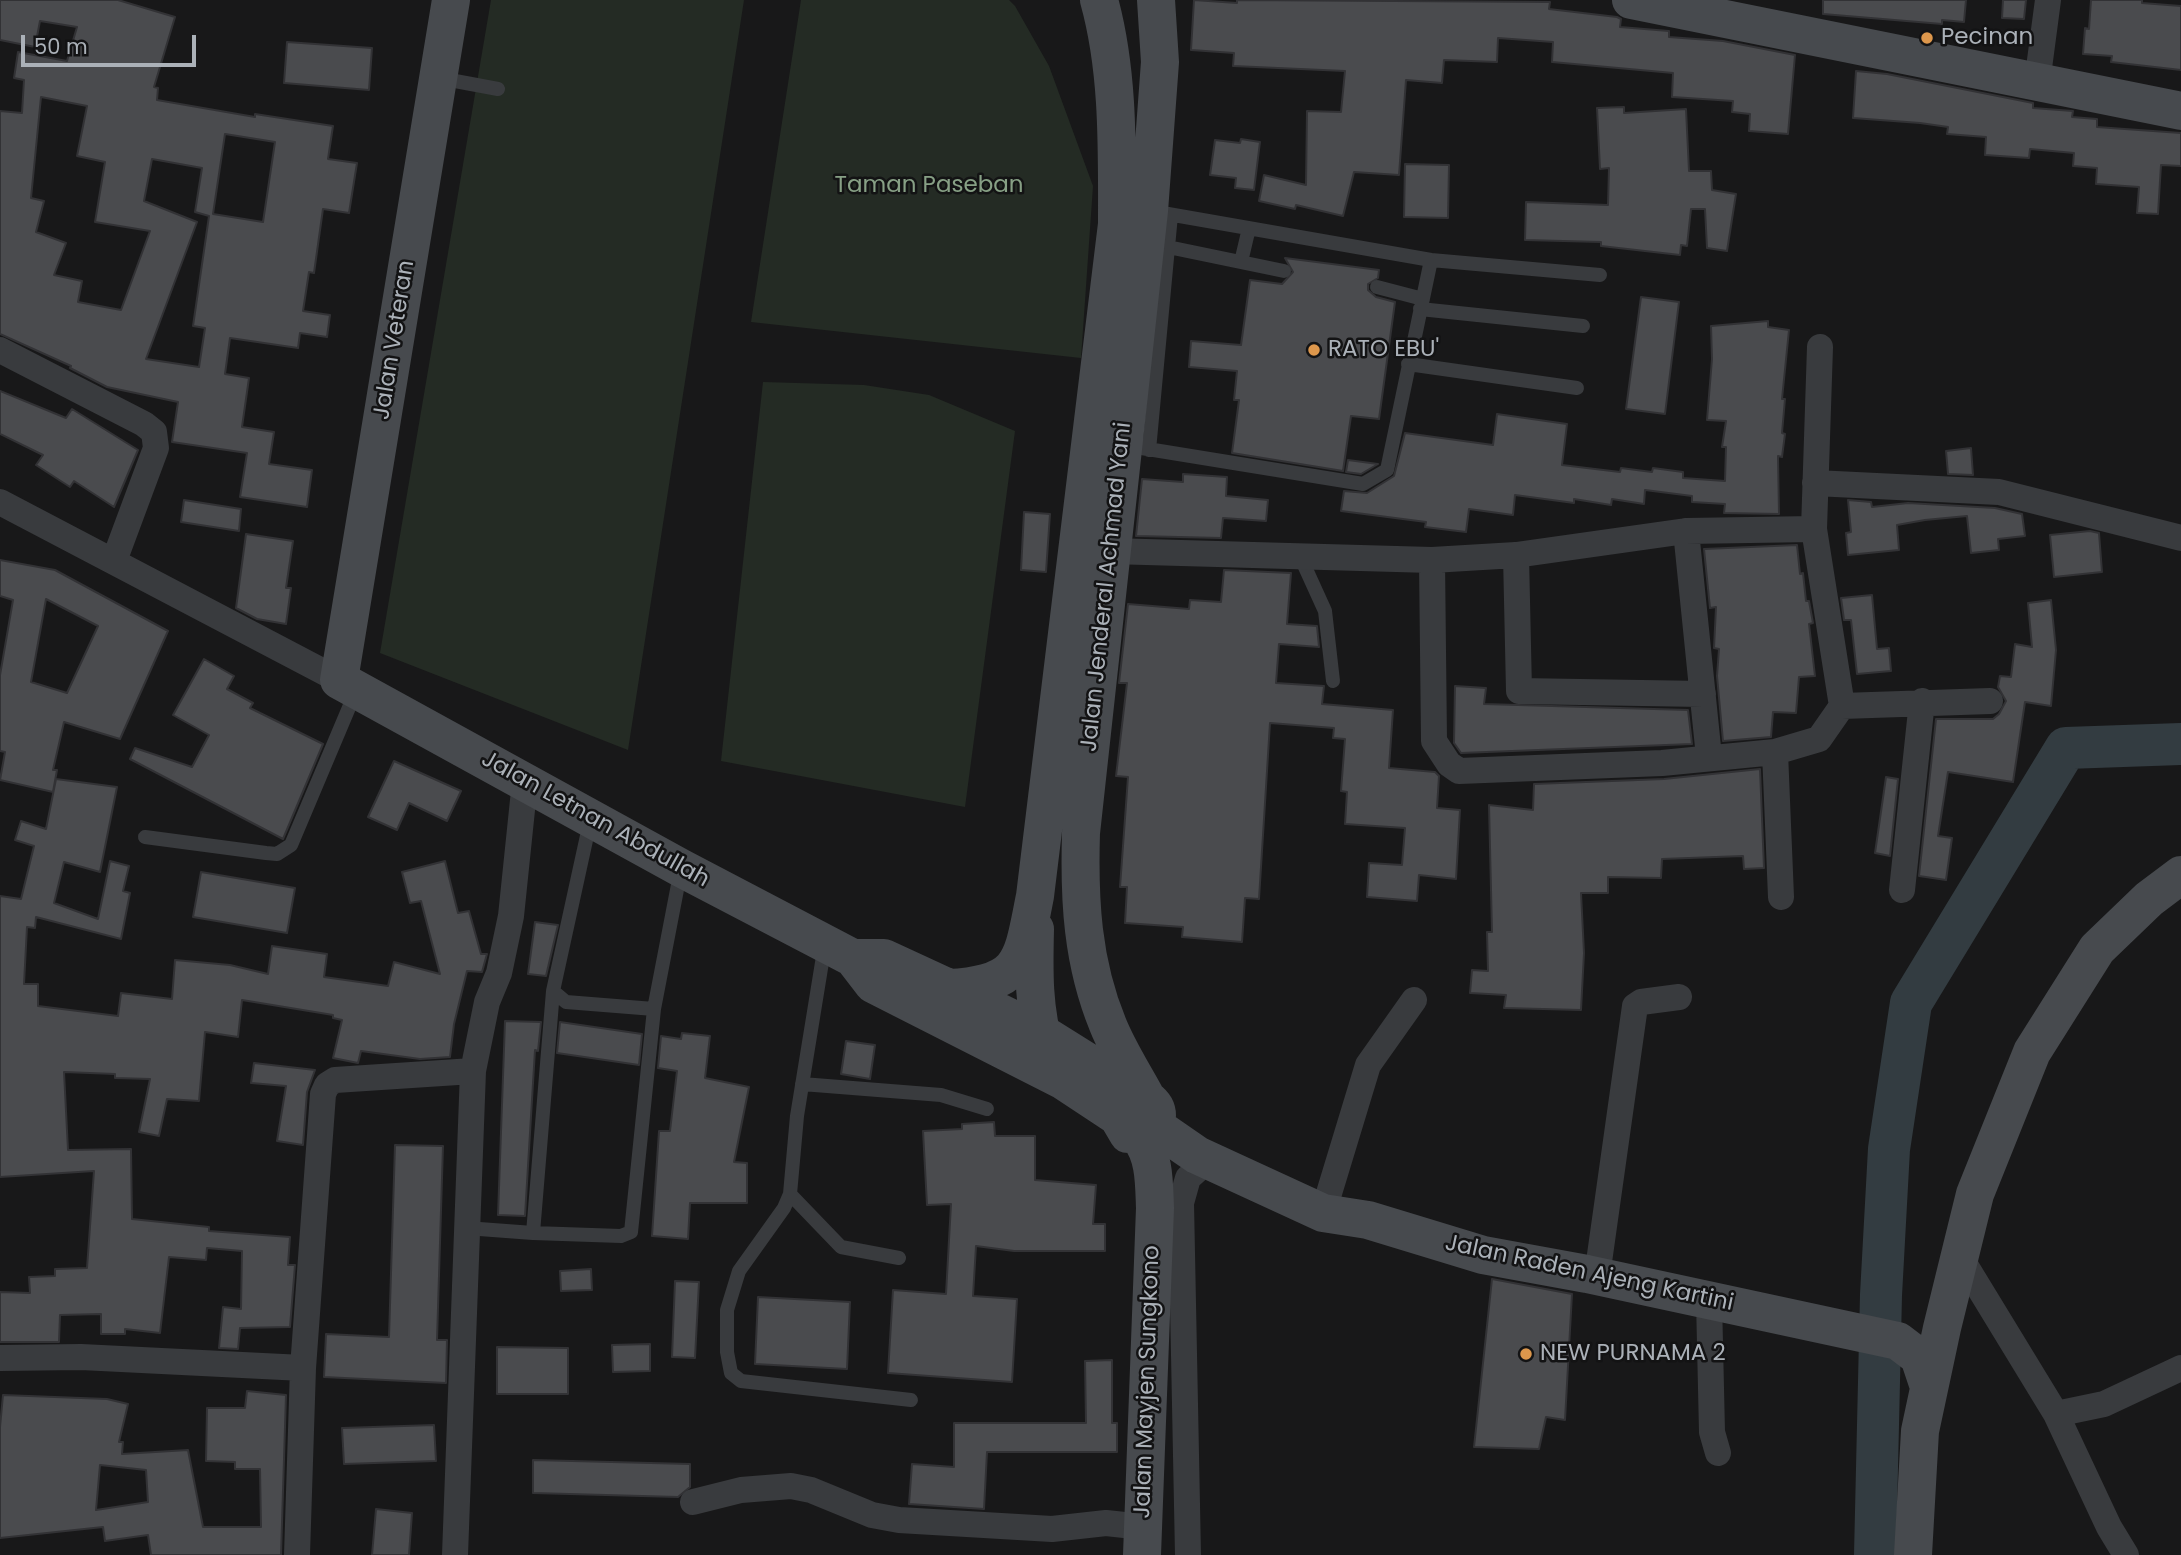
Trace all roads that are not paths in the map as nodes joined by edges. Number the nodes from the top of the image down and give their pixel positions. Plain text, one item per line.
1 (451, 0) edge
2 (1099, 0) edge
3 (1156, 0) edge
4 (1631, 0) edge
5 (2048, 0) edge
6 (438, 78) junction
7 (2038, 83) junction
8 (498, 89) dead end
9 (2181, 111) edge
10 (1160, 213) junction
11 (1249, 228) junction
12 (1168, 247) junction
13 (1431, 260) junction
14 (1241, 262) junction
15 (1284, 271) dead end
16 (1600, 275) dead end
17 (1377, 287) dead end
18 (1422, 304) junction
19 (1583, 326) dead end
20 (1820, 347) dead end
21 (0, 351) edge
22 (1408, 364) junction
23 (1577, 388) dead end
24 (1136, 447) junction
25 (1815, 483) junction
26 (0, 502) edge
27 (1814, 529) junction
28 (1686, 531) junction
29 (2181, 538) edge
30 (1110, 551) junction
31 (1516, 555) junction
32 (1300, 556) junction
33 (1432, 560) junction
34 (114, 561) junction
35 (1333, 681) dead end
36 (348, 685) junction
37 (1703, 694) junction
38 (1922, 701) junction
39 (1990, 701) dead end
40 (1842, 706) junction
41 (1775, 752) junction
42 (1709, 757) junction
43 (524, 781) junction
44 (591, 817) junction
45 (145, 837) dead end
46 (681, 868) junction
47 (2181, 875) edge
48 (1902, 890) dead end
49 (1035, 896) junction
50 (1780, 897) dead end
51 (839, 950) junction
52 (949, 988) junction
53 (553, 992) junction
54 (1679, 997) dead end
55 (1414, 1000) dead end
56 (654, 1009) junction
57 (1040, 1032) junction
58 (473, 1071) junction
59 (1062, 1080) junction
60 (802, 1084) junction
61 (987, 1109) dead end
62 (1140, 1120) junction
63 (1208, 1160) junction
64 (790, 1194) junction
65 (1154, 1208) joint
66 (1323, 1213) junction
67 (466, 1228) junction
68 (533, 1233) junction
69 (1959, 1255) junction
70 (899, 1258) dead end
71 (1597, 1276) junction
72 (1709, 1300) junction
73 (1942, 1328) junction
74 (1896, 1341) junction
75 (0, 1358) edge
76 (303, 1368) junction
77 (2181, 1368) edge
78 (1928, 1387) junction
79 (911, 1400) dead end
80 (2056, 1414) junction
81 (1718, 1453) dead end
82 (693, 1502) dead end
83 (1142, 1541) edge
84 (297, 1555) edge
85 (455, 1555) edge
86 (1188, 1555) edge
87 (1913, 1555) edge
88 (2126, 1555) edge

1 - 6 street, Jalan Veteran
2 - 49 street, Jalan Jenderal Achmad Yani
3 - 10 street, Jalan Jenderal Achmad Yani
4 - 7 street
5 - 7 street
6 - 8 lane
6 - 36 street, Jalan Veteran
7 - 9 street
10 - 11 lane
10 - 12 lane
10 - 24 street, Jalan Jenderal Achmad Yani
11 - 13 lane
11 - 14 lane
12 - 14 lane
12 - 24 lane
13 - 16 lane
13 - 18 lane
14 - 15 lane
17 - 18 lane
18 - 19 lane
18 - 22 lane
20 - 25 street
21 - 34 street
22 - 23 lane
22 - 24 lane
24 - 30 street, Jalan Jenderal Achmad Yani
25 - 27 street
25 - 29 street
26 - 34 street
27 - 28 street
27 - 40 street
28 - 31 street
28 - 37 street
30 - 32 street
30 - 62 street, Jalan Jenderal Achmad Yani
31 - 33 street
31 - 37 street
32 - 33 street
32 - 35 lane
33 - 42 street
34 - 36 street
36 - 43 street, Jalan Letnan Abdullah
36 - 45 lane
37 - 42 street
38 - 39 street
38 - 40 street
38 - 48 street
40 - 41 street
41 - 42 street
41 - 50 street
43 - 44 street, Jalan Letnan Abdullah
43 - 58 street
44 - 46 street, Jalan Letnan Abdullah
44 - 53 lane
46 - 51 street, Jalan Letnan Abdullah
46 - 56 lane
47 - 69 street
49 - 52 street
49 - 57 street
51 - 52 street, Jalan Letnan Abdullah
51 - 59 street, Jalan Letnan Abdullah
51 - 60 lane
52 - 57 street, Jalan Letnan Abdullah
53 - 56 lane
53 - 68 lane
54 - 71 street
55 - 66 street
56 - 68 lane
57 - 59 street
57 - 62 street, Jalan Letnan Abdullah
58 - 67 street
58 - 76 street
59 - 62 street, Jalan Letnan Abdullah
60 - 61 lane
60 - 64 lane
62 - 63 street, Jalan Raden Ajeng Kartini
62 - 65 street, Jalan Jenderal Achmad Yani
63 - 66 street, Jalan Raden Ajeng Kartini
63 - 86 street
64 - 70 lane
64 - 79 lane
65 - 83 street, Jalan Mayjen Sungkono
66 - 71 street, Jalan Raden Ajeng Kartini
67 - 68 lane
67 - 85 street
69 - 73 street
69 - 80 street
71 - 72 street, Jalan Raden Ajeng Kartini
72 - 74 street, Jalan Raden Ajeng Kartini
72 - 81 street
73 - 74 street
73 - 78 street
74 - 78 street
75 - 76 street
76 - 84 street
77 - 80 street
78 - 87 street
80 - 88 street
82 - 83 street

